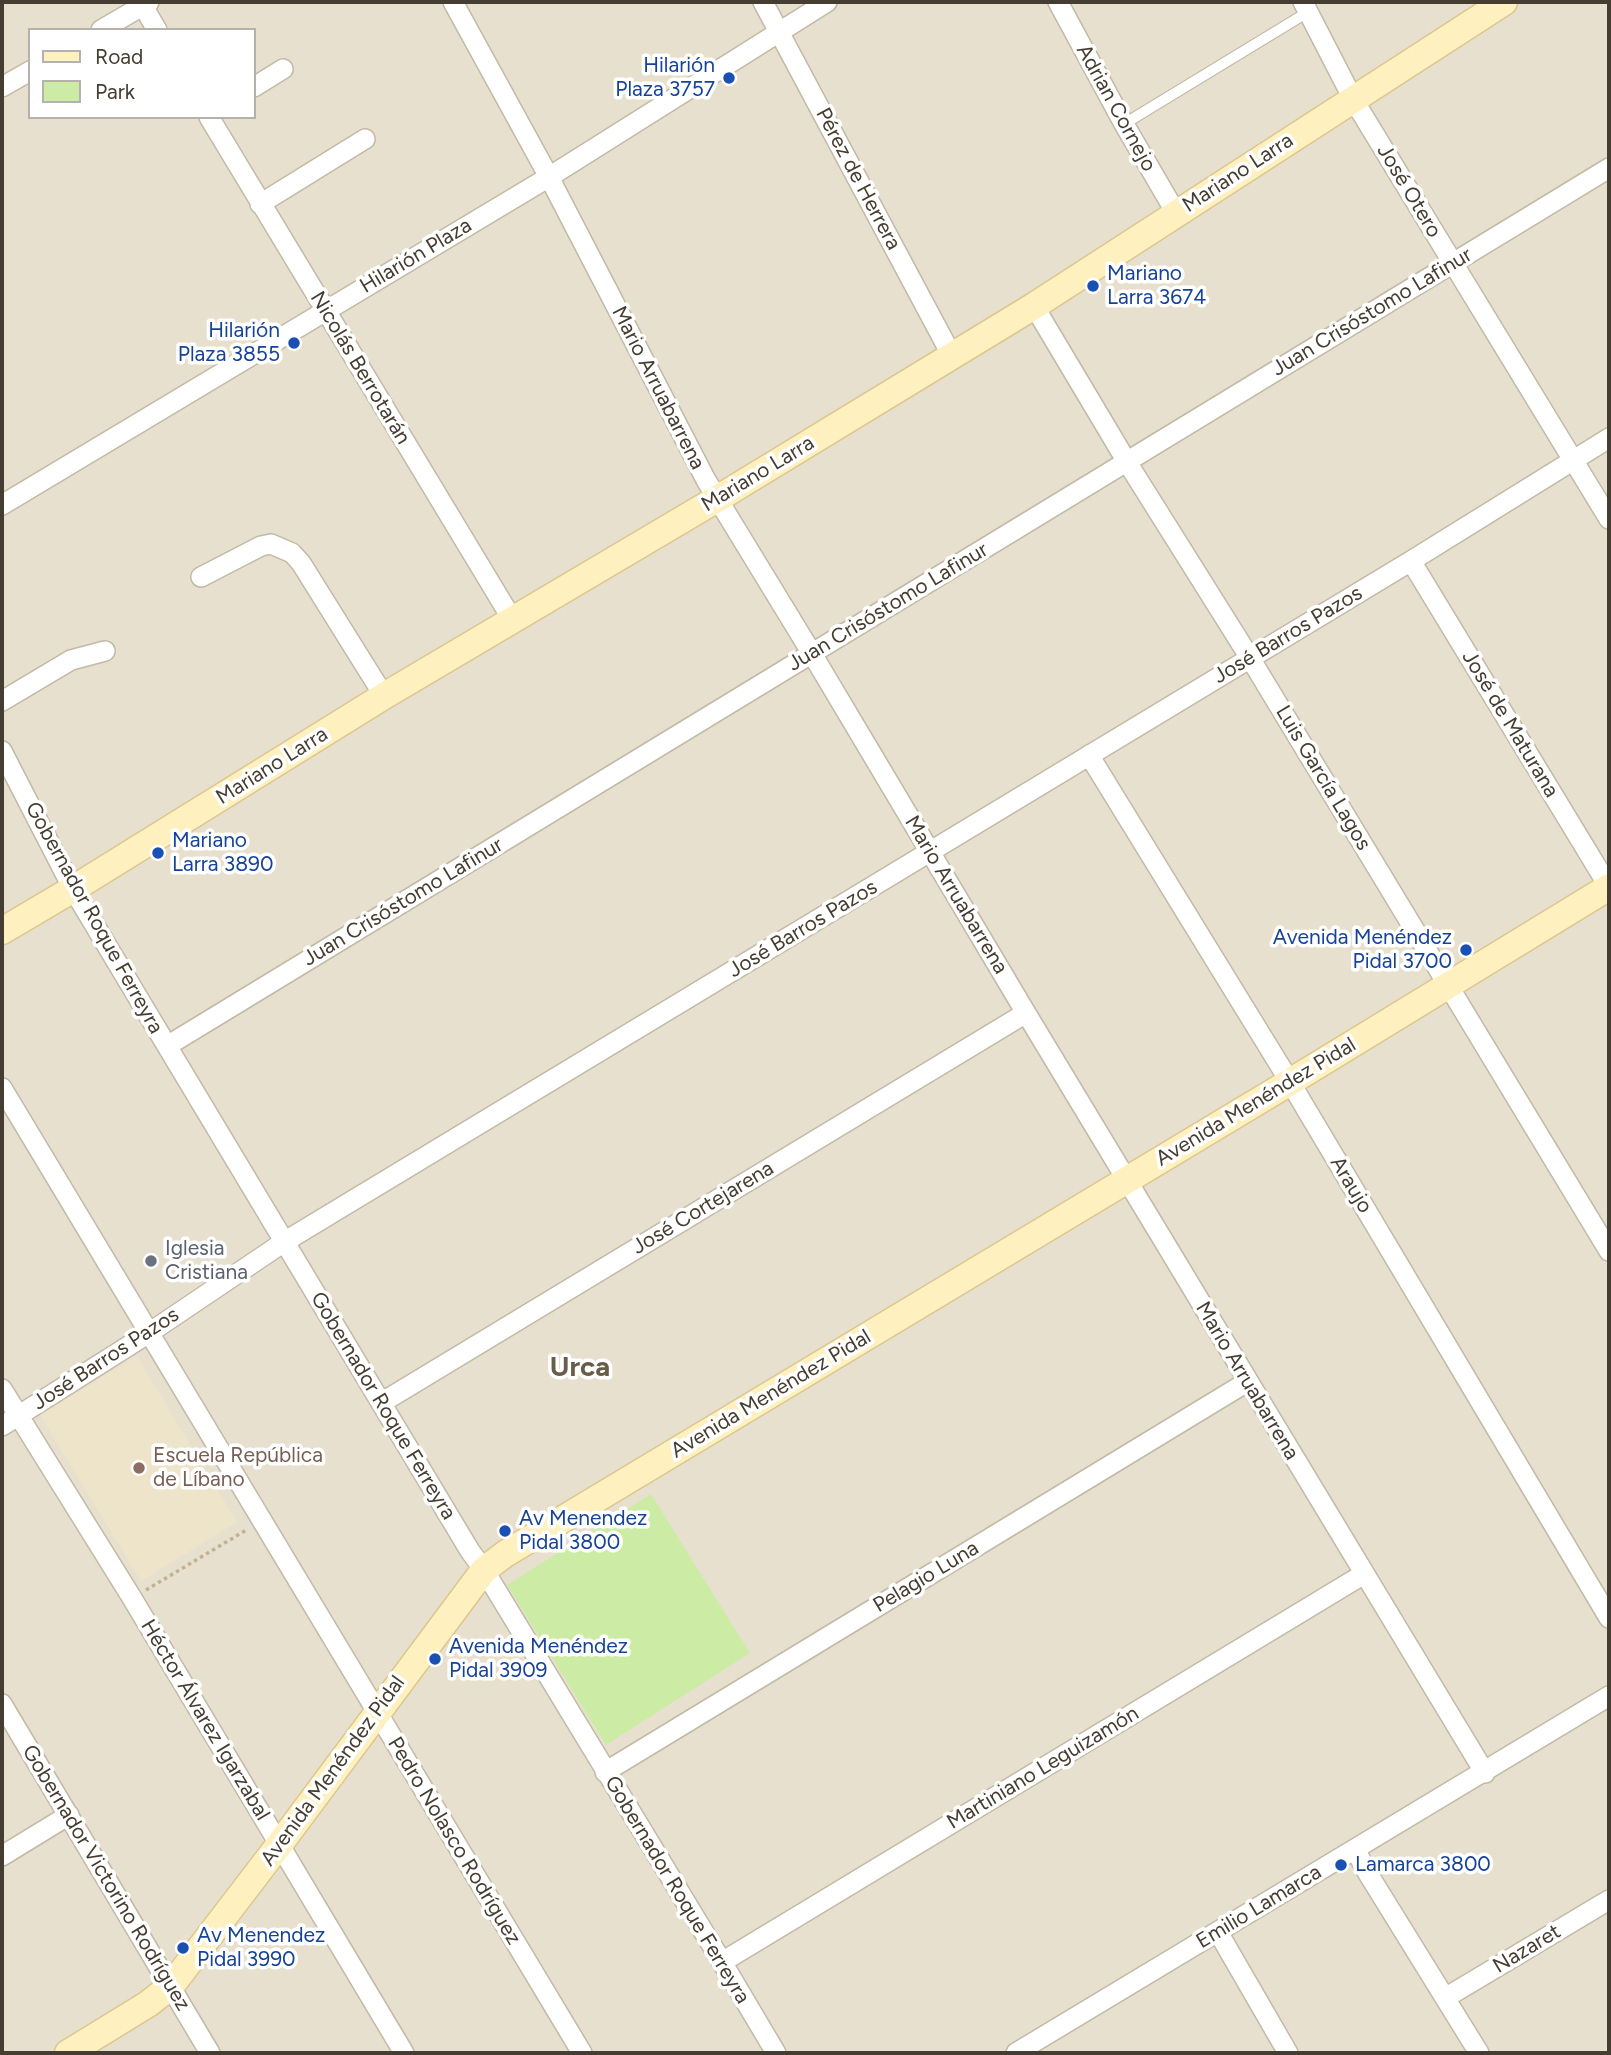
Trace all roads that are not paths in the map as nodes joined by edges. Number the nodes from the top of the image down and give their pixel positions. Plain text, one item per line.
1 (453, 2) edge
2 (763, 2) edge
3 (827, 2) edge
4 (1058, 2) edge
5 (1504, 2) edge
6 (146, 4) edge
7 (1306, 7) edge
8 (104, 28) edge
9 (156, 28) edge
10 (779, 31) junction
11 (283, 69) dead end
12 (28, 72) edge
13 (256, 86) edge
14 (2, 87) edge
15 (1353, 99) junction
16 (210, 119) edge
17 (1124, 124) junction
18 (365, 139) dead end
19 (1609, 168) edge
20 (549, 177) junction
21 (260, 204) junction
22 (1176, 213) junction
23 (1452, 263) junction
24 (1034, 306) junction
25 (326, 310) junction
26 (952, 356) junction
27 (1609, 438) edge
28 (1573, 459) junction
29 (1127, 462) junction
30 (717, 499) junction
31 (2, 505) edge
32 (1609, 519) edge
33 (1411, 561) junction
34 (201, 577) dead end
35 (512, 619) junction
36 (105, 651) dead end
37 (811, 652) junction
38 (1250, 658) junction
39 (384, 696) junction
40 (2, 701) edge
41 (2, 751) edge
42 (1089, 755) junction
43 (931, 852) junction
44 (1609, 887) edge
45 (74, 889) junction
46 (2, 931) edge
47 (1448, 984) junction
48 (1026, 1013) junction
49 (167, 1046) junction
50 (1290, 1082) junction
51 (2, 1088) edge
52 (1127, 1180) junction
53 (284, 1242) junction
54 (1609, 1251) edge
55 (149, 1333) junction
56 (1247, 1381) junction
57 (2, 1389) edge
58 (381, 1403) junction
59 (10, 1421) edge
60 (484, 1570) junction
61 (1364, 1574) junction
62 (1609, 1618) edge
63 (1609, 1696) edge
64 (2, 1704) edge
65 (376, 1712) junction
66 (605, 1772) junction
67 (1485, 1773) junction
68 (69, 1815) junction
69 (279, 1845) junction
70 (1355, 1849) junction
71 (2, 1856) edge
72 (1609, 1900) edge
73 (1218, 1932) junction
74 (722, 1962) junction
75 (171, 1986) junction
76 (1445, 1998) junction
77 (68, 2053) edge
78 (210, 2053) edge
79 (404, 2053) edge
80 (582, 2053) edge
81 (776, 2053) edge
82 (1016, 2053) edge
83 (1288, 2053) edge
84 (1479, 2053) edge

1 - 20 street, Mario Arruabarrena
2 - 10 street, Pérez de Herrera
3 - 10 street, Hilarión Plaza
4 - 17 street, Adrian Cornejo
5 - 15 main road, Mariano Larra
6 - 8 street
6 - 9 street
7 - 15 street, José Otero
7 - 17 lane
10 - 20 street, Hilarión Plaza
10 - 26 street, Pérez de Herrera
11 - 13 street
12 - 14 street
15 - 22 main road, Mariano Larra
15 - 23 street, José Otero
16 - 21 street, Nicolás Berrotarán
17 - 22 street, Adrian Cornejo
18 - 21 street
19 - 23 street, Juan Crisóstomo Lafinur
20 - 25 street, Hilarión Plaza
20 - 30 street, Mario Arruabarrena
21 - 25 street, Nicolás Berrotarán
22 - 24 main road, Mariano Larra
23 - 28 street, José Otero
23 - 29 street, Juan Crisóstomo Lafinur
24 - 26 main road, Mariano Larra
24 - 29 street, Luis García Lagos
25 - 31 street, Hilarión Plaza
25 - 35 street, Nicolás Berrotarán
26 - 30 main road, Mariano Larra
27 - 28 street, José Barros Pazos
28 - 32 street, José Otero
28 - 33 street, José Barros Pazos
29 - 37 street, Juan Crisóstomo Lafinur
29 - 38 street, Luis García Lagos
30 - 35 main road, Mariano Larra
30 - 37 street, Mario Arruabarrena
33 - 38 street, José Barros Pazos
33 - 44 street, José de Maturana
34 - 39 street
35 - 39 main road, Mariano Larra
36 - 40 street
37 - 43 street, Mario Arruabarrena
37 - 49 street, Juan Crisóstomo Lafinur
38 - 42 street, José Barros Pazos
38 - 47 street, Luis García Lagos
39 - 45 main road, Mariano Larra
41 - 45 street, Gobernador Roque Ferreyra
42 - 43 street, José Barros Pazos
42 - 50 street, Araujo
43 - 48 street, Mario Arruabarrena
43 - 53 street, José Barros Pazos
44 - 47 main road, Avenida Menéndez Pidal
45 - 46 main road, Mariano Larra
45 - 49 street, Gobernador Roque Ferreyra
47 - 50 main road, Avenida Menéndez Pidal
47 - 54 street, Luis García Lagos
48 - 52 street, Mario Arruabarrena
48 - 58 street, José Cortejarena
49 - 53 street, Gobernador Roque Ferreyra
50 - 52 main road, Avenida Menéndez Pidal
50 - 62 street, Araujo
51 - 55 street, Pedro Nolasco Rodríguez
52 - 56 street, Mario Arruabarrena
52 - 60 main road, Avenida Menéndez Pidal
53 - 55 street, José Barros Pazos
53 - 58 street, Gobernador Roque Ferreyra
55 - 59 street, José Barros Pazos
55 - 65 street, Pedro Nolasco Rodríguez
56 - 61 street, Mario Arruabarrena
56 - 66 street, Pelagio Luna
57 - 59 street, Héctor Álvarez Igarzabal
58 - 60 street, Gobernador Roque Ferreyra
59 - 69 street, Héctor Álvarez Igarzabal
60 - 65 main road, Avenida Menéndez Pidal
60 - 66 street, Gobernador Roque Ferreyra
61 - 67 street, Mario Arruabarrena
61 - 74 street, Martiniano Leguizamón
63 - 67 street, Emilio Lamarca
64 - 68 street, Gobernador Victorino Rodríguez
65 - 69 main road, Avenida Menéndez Pidal
65 - 80 street, Pedro Nolasco Rodríguez
66 - 74 street, Gobernador Roque Ferreyra
67 - 70 street, Emilio Lamarca
68 - 71 street
68 - 75 street, Gobernador Victorino Rodríguez
69 - 75 main road, Avenida Menéndez Pidal
69 - 79 street, Héctor Álvarez Igarzabal
70 - 73 street, Emilio Lamarca
70 - 76 street
72 - 76 street, Nazaret
73 - 82 street, Emilio Lamarca
73 - 83 street
74 - 81 street, Gobernador Roque Ferreyra
75 - 77 main road, Avenida Menéndez Pidal
75 - 78 street, Gobernador Victorino Rodríguez
76 - 84 street

